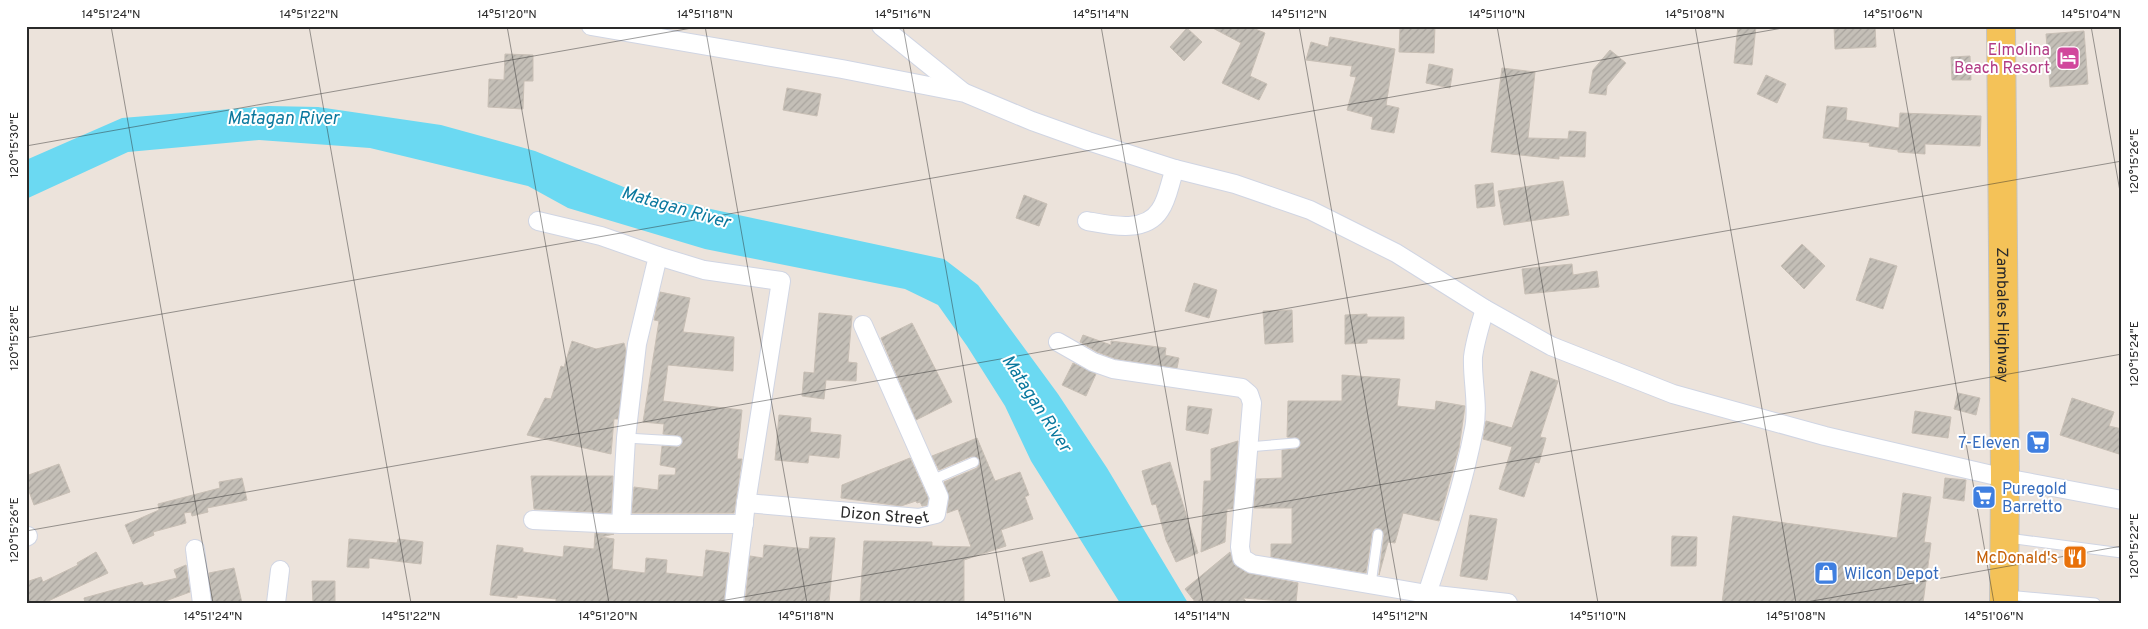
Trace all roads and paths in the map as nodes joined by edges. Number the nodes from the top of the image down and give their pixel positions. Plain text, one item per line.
1 (591, 26) edge
2 (881, 26) edge
3 (2001, 26) edge
4 (965, 94) junction
5 (1174, 169) junction
6 (538, 221) dead end
7 (1087, 221) dead end
8 (658, 256) junction
9 (1485, 309) junction
10 (862, 325) dead end
11 (1058, 342) dead end
12 (626, 438) junction
13 (677, 441) dead end
14 (1295, 443) dead end
15 (1248, 446) junction
16 (974, 462) dead end
17 (2006, 478) junction
18 (932, 480) junction
19 (2122, 500) edge
20 (746, 504) junction
21 (533, 520) dead end
22 (621, 524) junction
23 (744, 524) junction
24 (1378, 534) dead end
25 (2005, 537) junction
26 (195, 550) dead end
27 (2122, 553) edge
28 (280, 570) dead end
29 (1371, 584) junction
30 (1426, 598) edge
31 (2004, 599) edge
32 (202, 603) edge
33 (276, 603) edge
34 (734, 603) edge
35 (1508, 603) edge
36 (2096, 603) edge

1 - 4 street
2 - 4 street
3 - 17 main road, Zambales Highway
4 - 5 street
5 - 7 street
5 - 9 street
6 - 8 street
8 - 12 street
8 - 20 street
9 - 17 street
9 - 30 street
10 - 18 street, Dizon Street
11 - 15 street
12 - 13 lane
12 - 22 street
14 - 15 lane
15 - 29 street
16 - 18 lane
17 - 19 street
17 - 25 main road, Zambales Highway
18 - 20 street, Dizon Street
20 - 23 street
21 - 22 street
22 - 23 street
23 - 34 street
24 - 29 lane
25 - 27 lane
25 - 31 main road, Zambales Highway
26 - 32 street
28 - 33 street
29 - 30 street
30 - 35 street
31 - 36 lane

